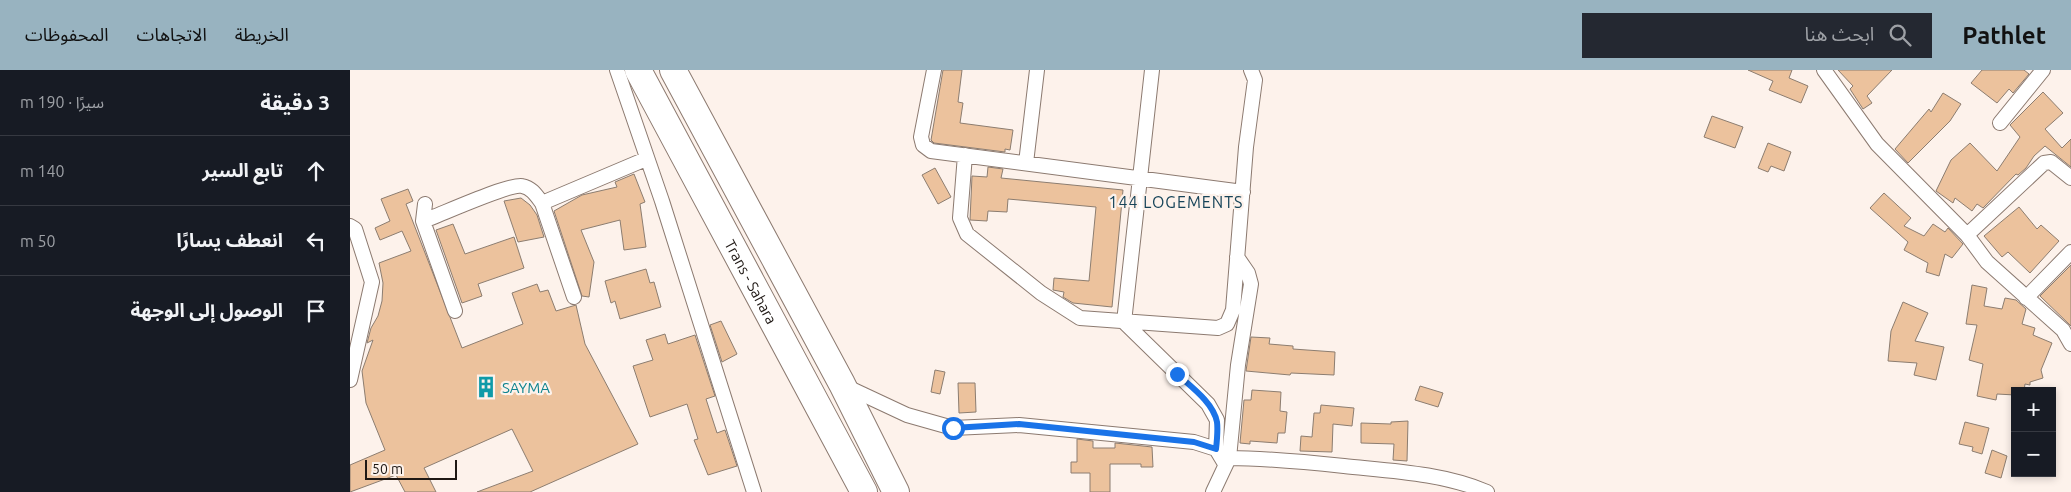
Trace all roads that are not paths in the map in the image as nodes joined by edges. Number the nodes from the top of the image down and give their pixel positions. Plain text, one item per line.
1 (617, 70) edge
2 (638, 70) edge
3 (673, 70) edge
4 (934, 70) edge
5 (1038, 70) edge
6 (1152, 70) edge
7 (1251, 70) edge
8 (1824, 70) edge
9 (2043, 70) edge
10 (2000, 123) dead end
11 (965, 155) junction
12 (646, 159) junction
13 (1026, 163) junction
14 (1139, 178) junction
15 (2071, 178) edge
16 (1242, 192) junction
17 (542, 203) junction
18 (425, 204) dead end
19 (423, 221) junction
20 (350, 226) edge
21 (1967, 235) junction
22 (2071, 252) edge
23 (1237, 257) junction
24 (574, 296) dead end
25 (2026, 298) junction
26 (455, 312) dead end
27 (1124, 322) junction
28 (2071, 344) edge
29 (350, 380) edge
30 (842, 384) junction
31 (1216, 449) junction
32 (1227, 461) junction
33 (1468, 488) edge
34 (896, 490) edge
35 (754, 492) edge
36 (864, 492) edge
37 (1213, 492) edge
38 (1487, 492) edge

1 - 12 street
2 - 36 highway, Trans - Sahara
3 - 30 highway, Trans - Sahara
4 - 11 street
5 - 13 street
6 - 14 street
7 - 16 street
8 - 21 street
9 - 10 street
11 - 13 street
11 - 27 street
12 - 17 street
12 - 35 street
13 - 14 street
14 - 16 street
14 - 27 street
15 - 21 street
16 - 23 street
17 - 19 street
17 - 24 street
18 - 19 street
19 - 26 street
20 - 29 street
21 - 25 street
22 - 25 street
23 - 27 street
23 - 32 street
25 - 28 street
27 - 31 street
30 - 31 street
30 - 34 highway, Trans - Sahara
31 - 32 street
32 - 33 street
32 - 37 street
33 - 38 street

